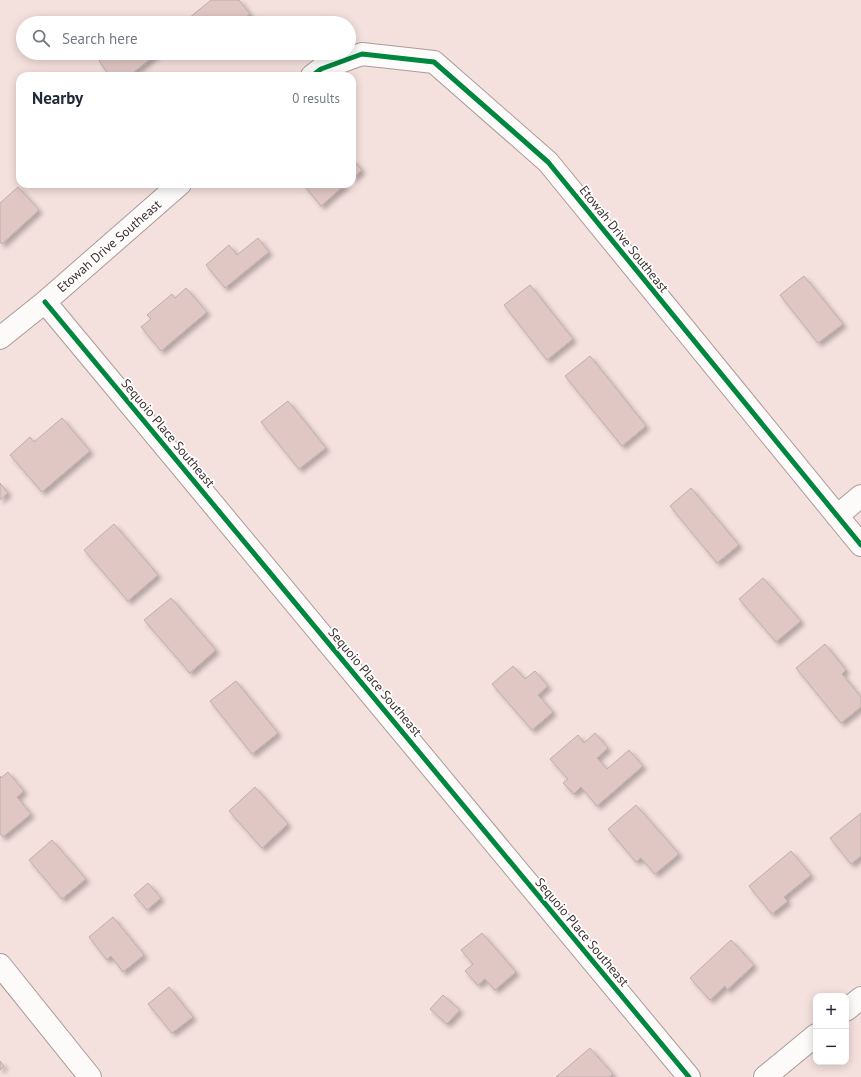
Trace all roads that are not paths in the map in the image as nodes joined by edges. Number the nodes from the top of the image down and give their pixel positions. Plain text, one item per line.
1 (356, 56) edge
2 (346, 60) edge
3 (317, 72) edge
4 (175, 188) edge
5 (45, 302) junction
6 (0, 338) edge
7 (861, 496) edge
8 (837, 516) junction
9 (861, 545) edge
10 (0, 965) edge
11 (813, 1037) edge
12 (90, 1077) edge
13 (689, 1077) edge
14 (765, 1077) edge

1 - 8 street, Etowah Drive Southeast
2 - 3 street, Etowah Drive Southeast
4 - 5 street, Etowah Drive Southeast
5 - 6 street, Etowah Drive Southeast
5 - 13 street, Sequoio Place Southeast
7 - 8 street
8 - 9 street, Etowah Drive Southeast
10 - 12 street
11 - 14 street

